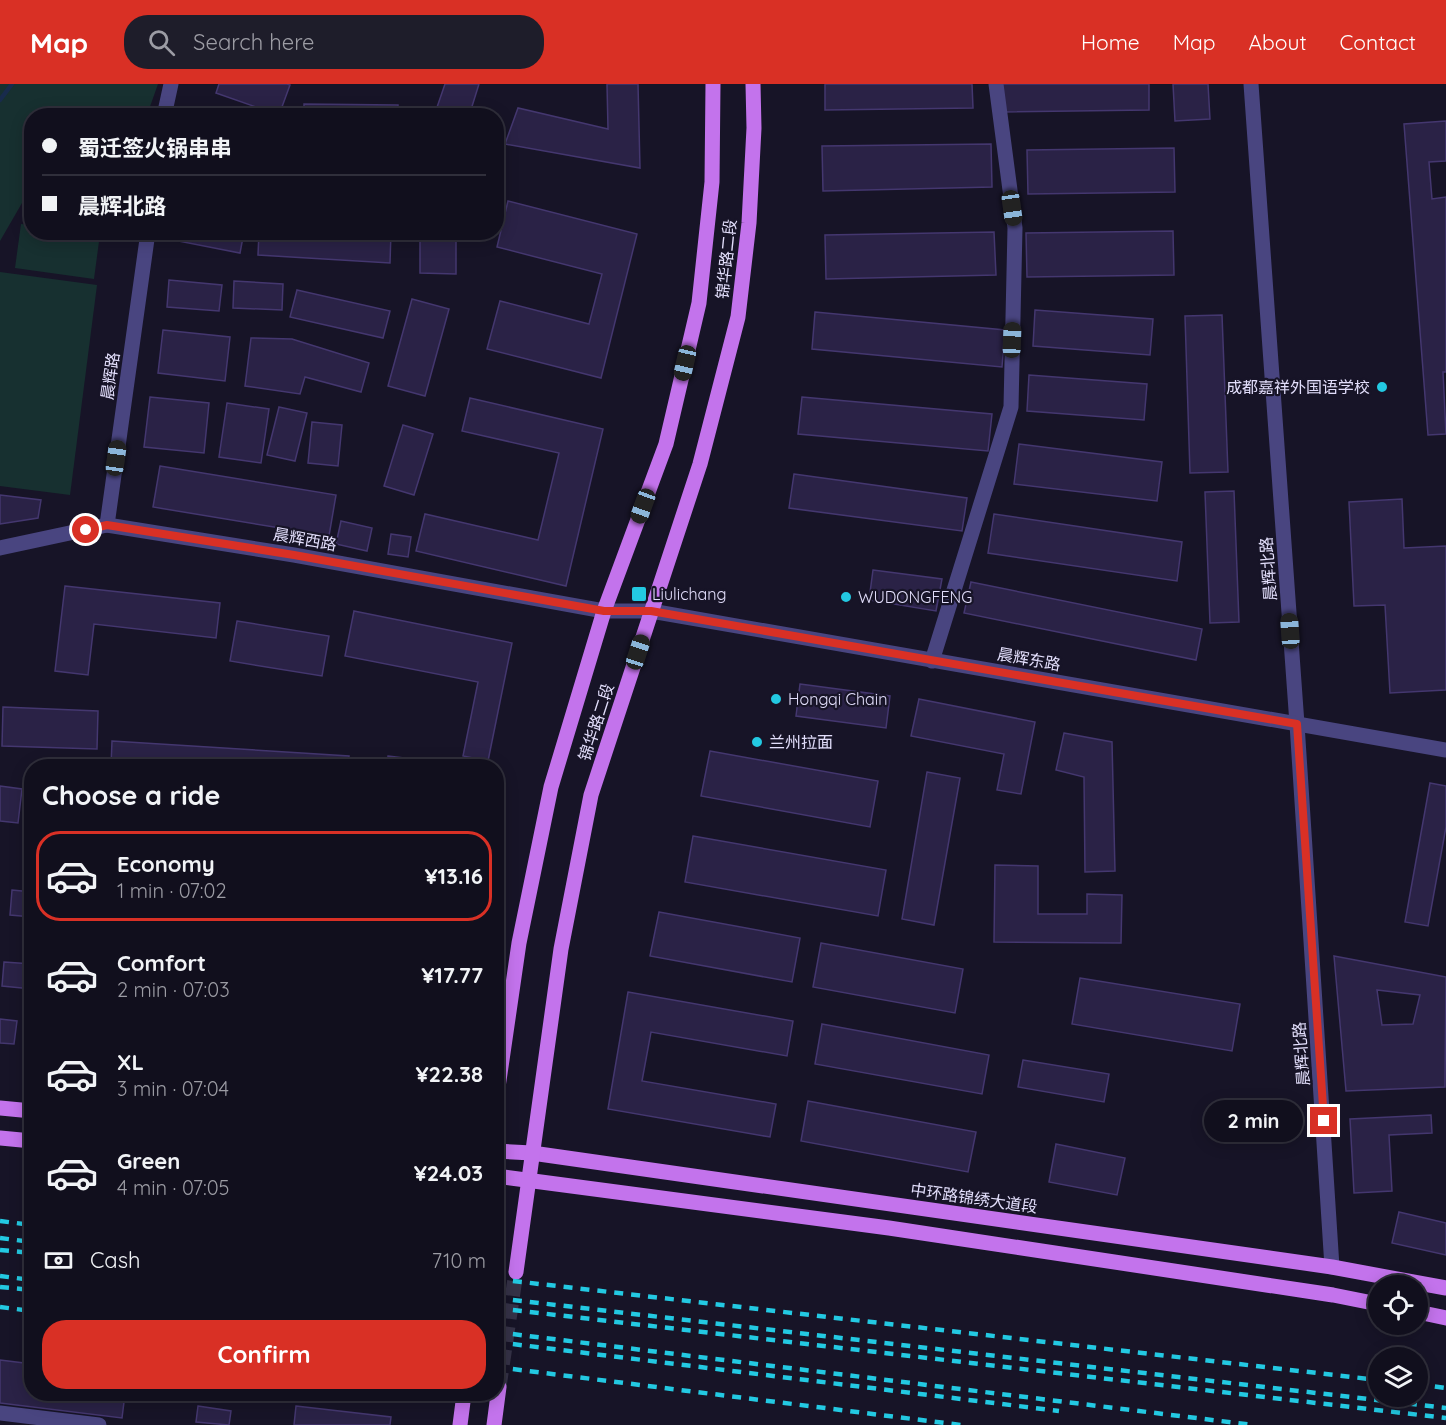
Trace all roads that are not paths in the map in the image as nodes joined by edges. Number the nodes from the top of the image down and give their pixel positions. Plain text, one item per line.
1 (171, 84) edge
2 (713, 84) edge
3 (753, 84) edge
4 (996, 84) edge
5 (1251, 84) edge
6 (166, 108) edge
7 (147, 240) edge
8 (107, 525) junction
9 (0, 548) edge
10 (604, 611) junction
11 (651, 611) junction
12 (932, 661) junction
13 (1297, 724) junction
14 (1446, 750) edge
15 (504, 1046) edge
16 (0, 1108) edge
17 (24, 1110) edge
18 (0, 1138) edge
19 (24, 1140) edge
20 (504, 1151) edge
21 (532, 1153) junction
22 (504, 1177) edge
23 (529, 1179) junction
24 (1332, 1267) junction
25 (516, 1272) tunnel mouth
26 (1446, 1288) edge
27 (1368, 1302) edge
28 (1428, 1314) edge
29 (1446, 1318) edge
30 (463, 1401) edge
31 (498, 1401) edge
32 (0, 1413) edge
33 (99, 1425) edge
34 (460, 1425) edge
35 (494, 1425) edge

1 - 6 street
2 - 10 main road, 锦华路二段
3 - 11 main road, 锦华路二段
4 - 12 street
5 - 13 street, 晨辉北路
7 - 8 street, 晨辉路
8 - 9 street, 晨辉西路
8 - 10 street, 晨辉西路
10 - 11 street, 晨辉东路
10 - 15 main road, 锦华路二段
11 - 12 street, 晨辉东路
11 - 21 main road, 锦华路二段
12 - 13 street, 晨辉东路
13 - 14 street, 晨辉东路
13 - 24 street, 晨辉北路
16 - 17 main road
18 - 19 main road
20 - 21 main road, 中环路锦绣大道段
21 - 23 main road, 锦华路二段
21 - 24 main road, 中环路锦绣大道段
22 - 23 main road
23 - 25 main road, 锦华路二段
23 - 27 main road
24 - 26 main road, 中环路锦绣大道段
28 - 29 main road
30 - 34 main road
31 - 35 main road
32 - 33 street

